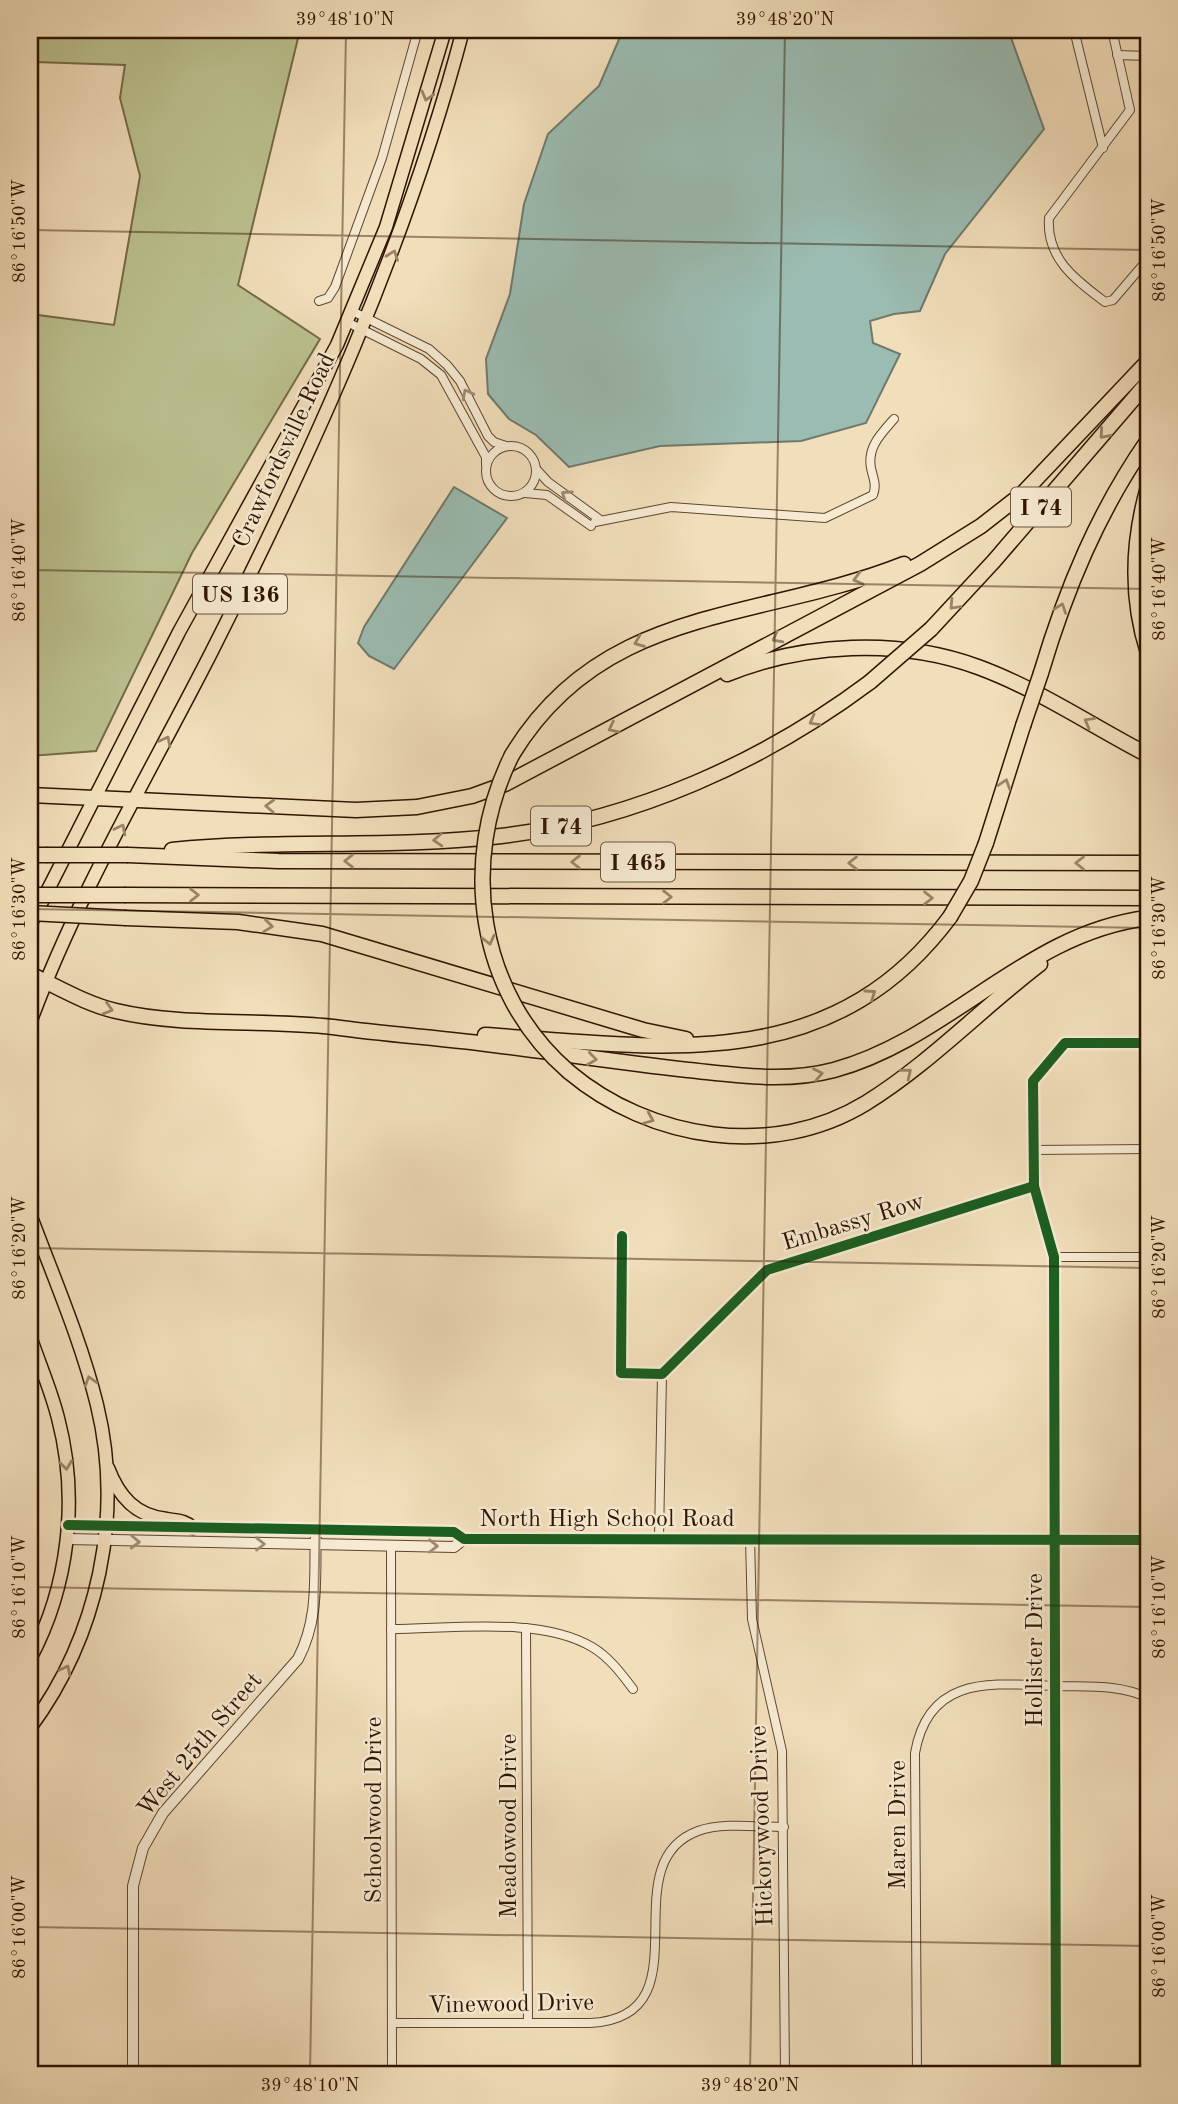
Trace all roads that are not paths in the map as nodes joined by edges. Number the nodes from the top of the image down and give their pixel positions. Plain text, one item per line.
1 (418, 30) edge
2 (445, 30) edge
3 (463, 30) edge
4 (1074, 30) edge
5 (1112, 30) edge
6 (1117, 54) junction
7 (1148, 56) edge
8 (1103, 148) junction
9 (1148, 259) edge
10 (320, 301) dead end
11 (350, 316) junction
12 (366, 324) junction
13 (1148, 361) edge
14 (1148, 382) edge
15 (894, 419) dead end
16 (1148, 440) edge
17 (506, 446) junction
18 (486, 464) junction
19 (536, 468) junction
20 (1148, 487) edge
21 (522, 494) junction
22 (595, 522) junction
23 (966, 536) junction
24 (1148, 653) edge
25 (674, 696) junction
26 (1148, 755) edge
27 (30, 795) edge
28 (94, 799) junction
29 (135, 802) junction
30 (30, 855) edge
31 (128, 855) junction
32 (1148, 863) edge
33 (30, 895) edge
34 (1148, 898) edge
35 (30, 913) edge
36 (1148, 918) edge
37 (30, 925) edge
38 (1072, 940) junction
39 (30, 974) edge
40 (46, 981) junction
41 (30, 1023) edge
42 (330, 1027) junction
43 (715, 1042) junction
44 (1148, 1042) edge
45 (1148, 1149) edge
46 (1033, 1150) junction
47 (1034, 1186) junction
48 (30, 1214) edge
49 (622, 1236) dead end
50 (1054, 1257) junction
51 (1148, 1257) edge
52 (30, 1336) edge
53 (662, 1374) junction
54 (105, 1461) junction
55 (68, 1525) junction
56 (106, 1527) junction
57 (193, 1528) junction
58 (316, 1530) junction
59 (659, 1538) junction
60 (750, 1538) junction
61 (67, 1539) junction
62 (464, 1539) junction
63 (1055, 1539) junction
64 (1148, 1540) edge
65 (105, 1541) junction
66 (315, 1544) junction
67 (391, 1546) junction
68 (526, 1628) junction
69 (391, 1629) junction
70 (30, 1659) edge
71 (1055, 1686) junction
72 (633, 1689) dead end
73 (1148, 1698) edge
74 (30, 1728) edge
75 (784, 1827) junction
76 (393, 2023) junction
77 (528, 2023) junction
78 (133, 2074) edge
79 (393, 2074) edge
80 (785, 2074) edge
81 (917, 2074) edge
82 (1056, 2074) edge

1 - 10 street
2 -> 11 main road, Crawfordsville Road / US 136
12 -> 3 main road, Crawfordsville Road / US 136
4 - 8 street
5 - 6 street
6 - 7 street
6 - 8 street
8 - 9 street
11 - 12 street
11 - 28 main road, Crawfordsville Road / US 136
17 -> 12 street
12 - 18 street
29 -> 12 main road, Crawfordsville Road / US 136
13 - 23 highway
14 -> 31 highway, I 74, bridge
15 - 22 street
43 -> 16 highway, I 74, bridge
17 - 18 street
17 - 19 street
18 - 21 street
19 - 21 street
22 -> 19 street
20 - 24 highway
21 - 22 street
23 -> 25 highway
23 -> 38 highway, bridge
26 -> 25 highway
25 -> 29 highway
27 - 28 highway
28 - 29 highway
28 - 37 main road, Crawfordsville Road / US 136
40 -> 29 main road, Crawfordsville Road / US 136
30 - 31 highway, I 465, bridge
32 -> 31 highway, I 465
33 -> 34 highway, I 465, bridge
35 -> 43 highway, I 74, bridge
36 - 38 highway
42 -> 38 highway
39 - 40 highway
40 - 41 main road, Crawfordsville Road
40 -> 42 highway
42 - 43 highway
44 - 46 street
45 - 46 street
46 - 47 street
47 - 50 street, Hollister Drive
47 - 53 street, Embassy Row
54 -> 48 main road
49 - 53 street
50 - 51 street
50 - 63 street, Hollister Drive
52 -> 55 main road
53 - 59 street
54 - 56 main road
54 - 57 main road
55 - 56 street, North High School Road
55 - 61 main road
56 - 57 street, North High School Road
56 - 65 main road
57 - 58 street, North High School Road
58 - 62 street, North High School Road
58 - 66 street, West 25th Street
59 - 60 street, North High School Road
59 - 62 street, North High School Road
60 - 63 street, North High School Road
60 - 75 street, Hickorywood Drive
61 - 65 street, North High School Road
61 - 70 main road
67 -> 62 street, North High School Road
63 - 64 street, North High School Road
63 - 71 street, Hollister Drive
65 -> 66 street, North High School Road
74 -> 65 main road
66 - 67 street, North High School Road
66 - 78 street, West 25th Street
67 - 69 street, Schoolwood Drive
68 - 69 street
68 - 72 street
68 - 77 street, Meadowood Drive
69 - 76 street, Schoolwood Drive
71 - 73 street, Maren Drive
71 - 81 street, Maren Drive
71 - 82 street, Hollister Drive
75 - 77 street, Vinewood Drive
75 - 80 street, Hickorywood Drive
76 - 77 street, Vinewood Drive
76 - 79 street, Schoolwood Drive

